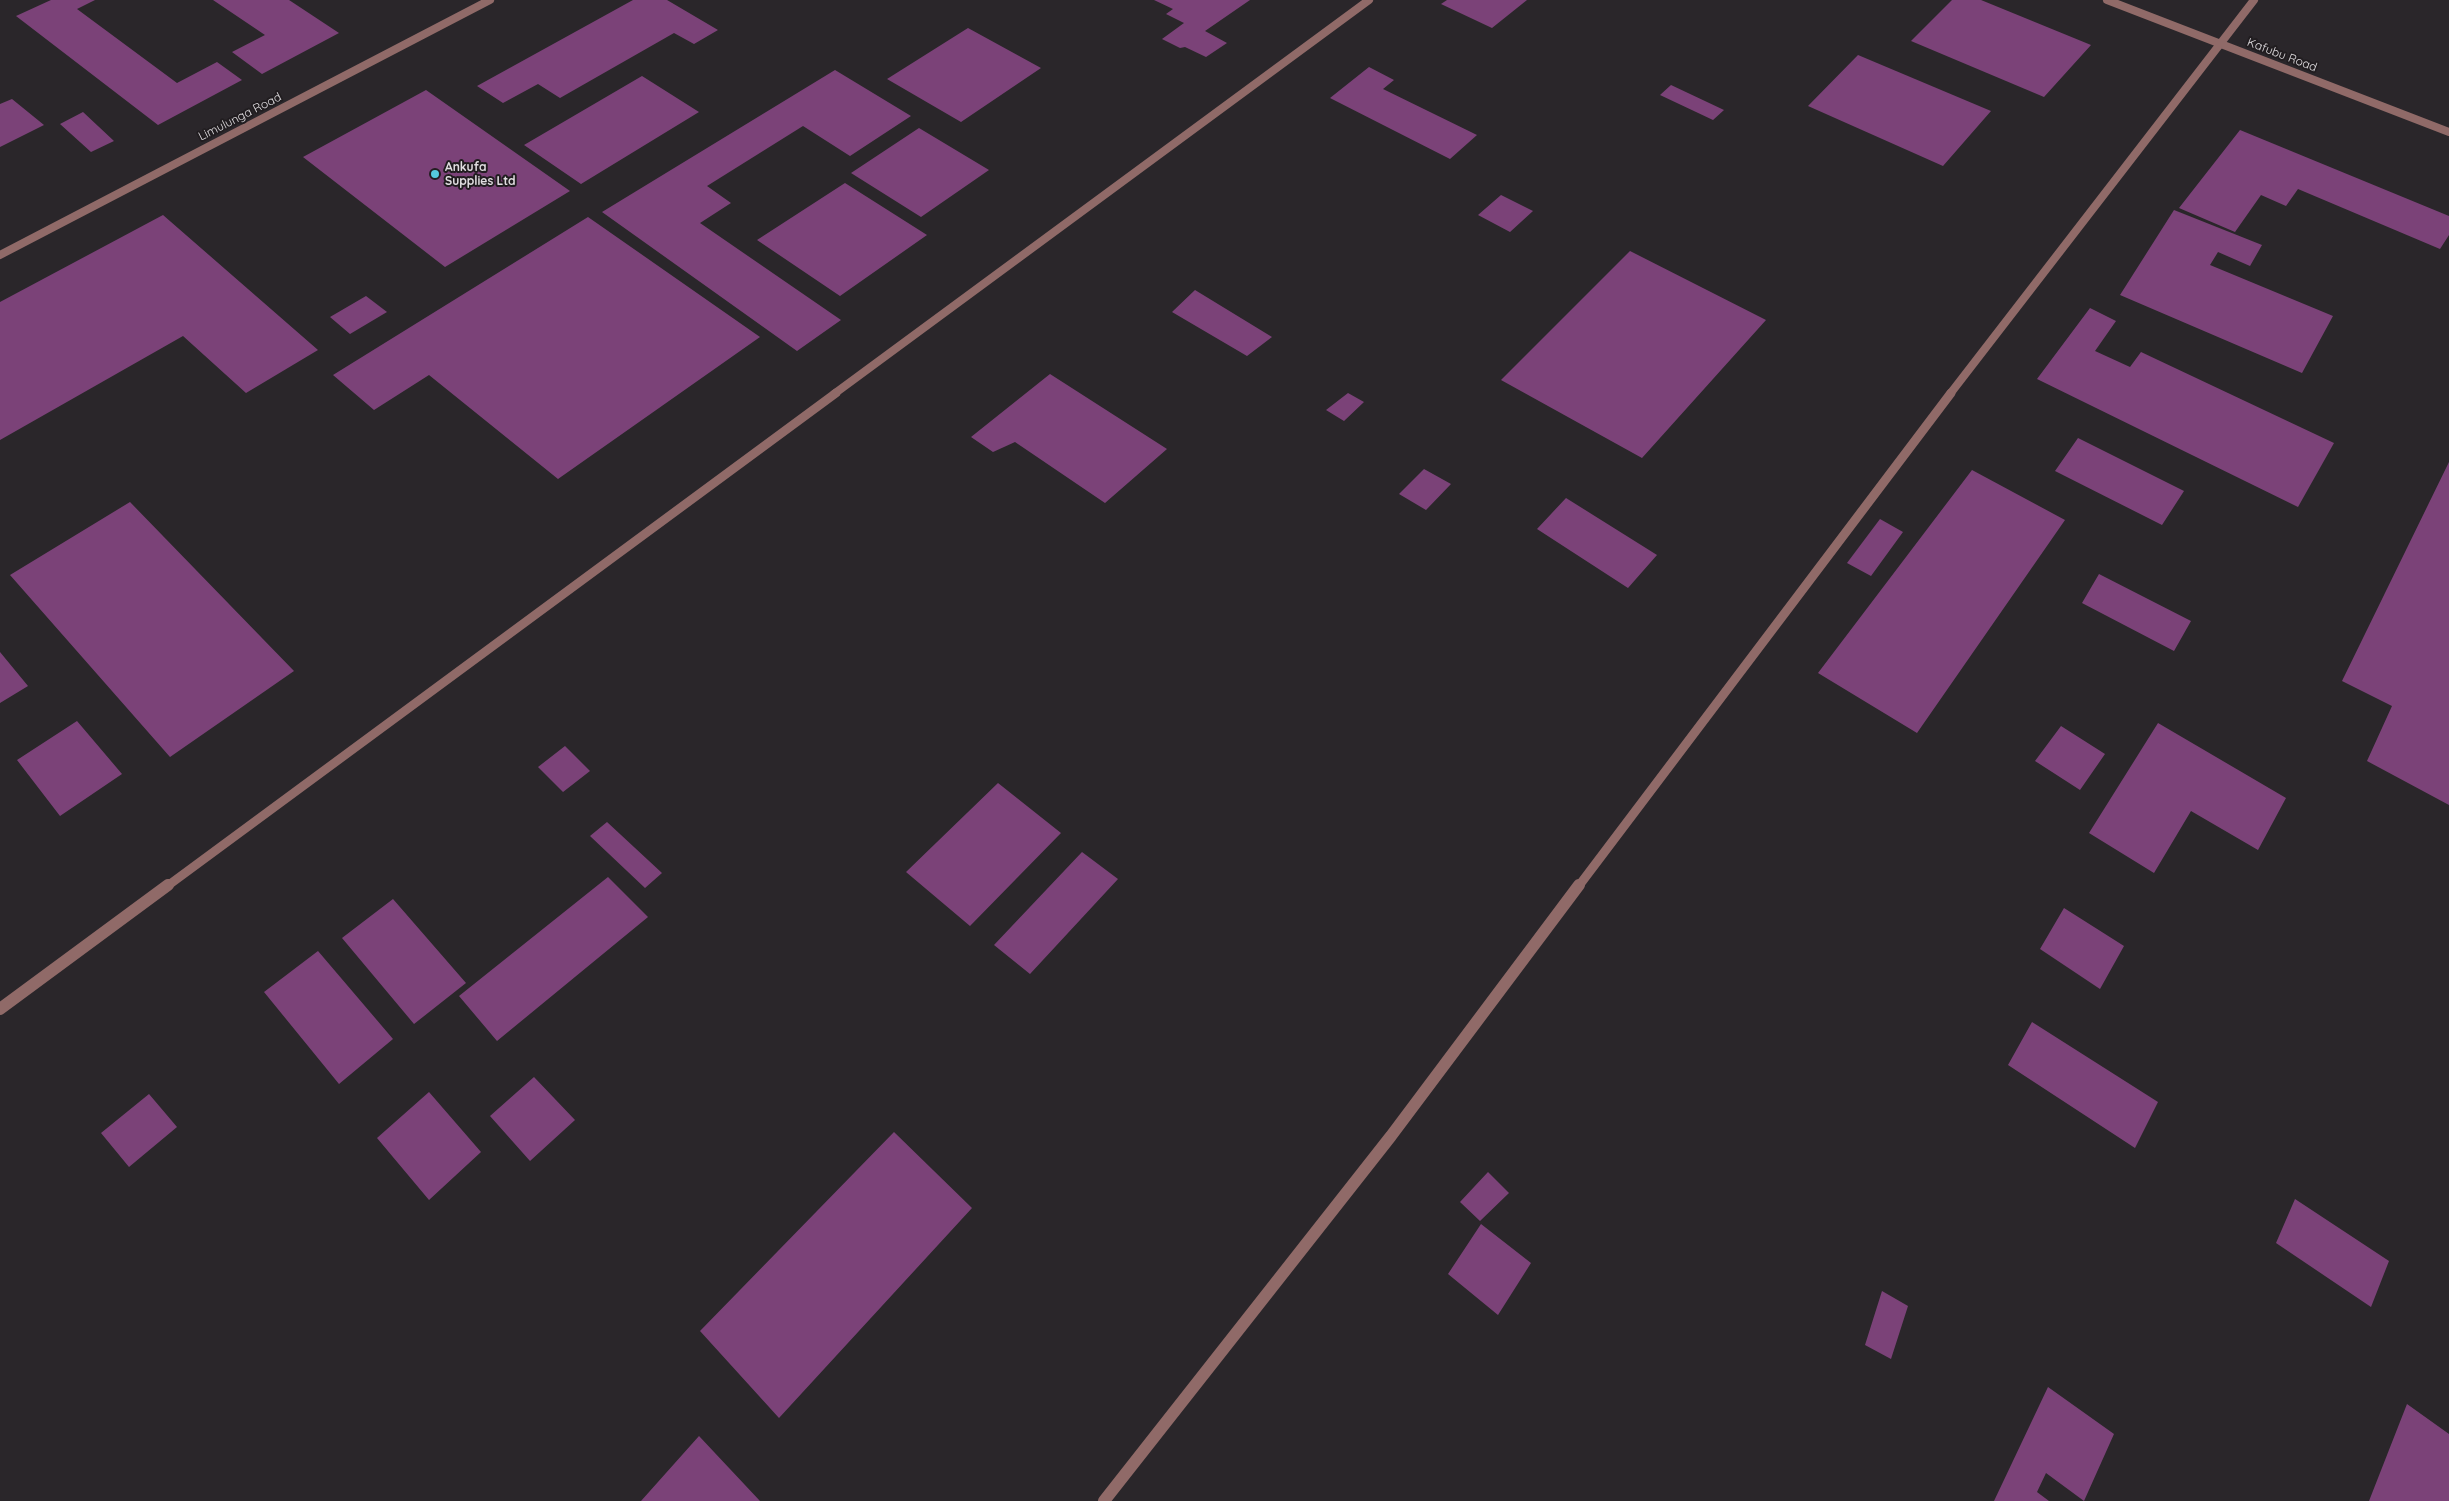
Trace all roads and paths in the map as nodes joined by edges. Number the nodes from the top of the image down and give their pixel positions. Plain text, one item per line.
1 (490, 0) edge
2 (1369, 0) edge
3 (2107, 0) edge
4 (2254, 0) edge
5 (2220, 43) junction
6 (2449, 132) edge
7 (0, 255) edge
8 (0, 1009) edge
9 (1104, 1501) edge

1 - 7 street, Limulunga Road
2 - 8 street
3 - 5 street, Kafubu Road
4 - 5 street
5 - 6 street, Kafubu Road
5 - 9 street

